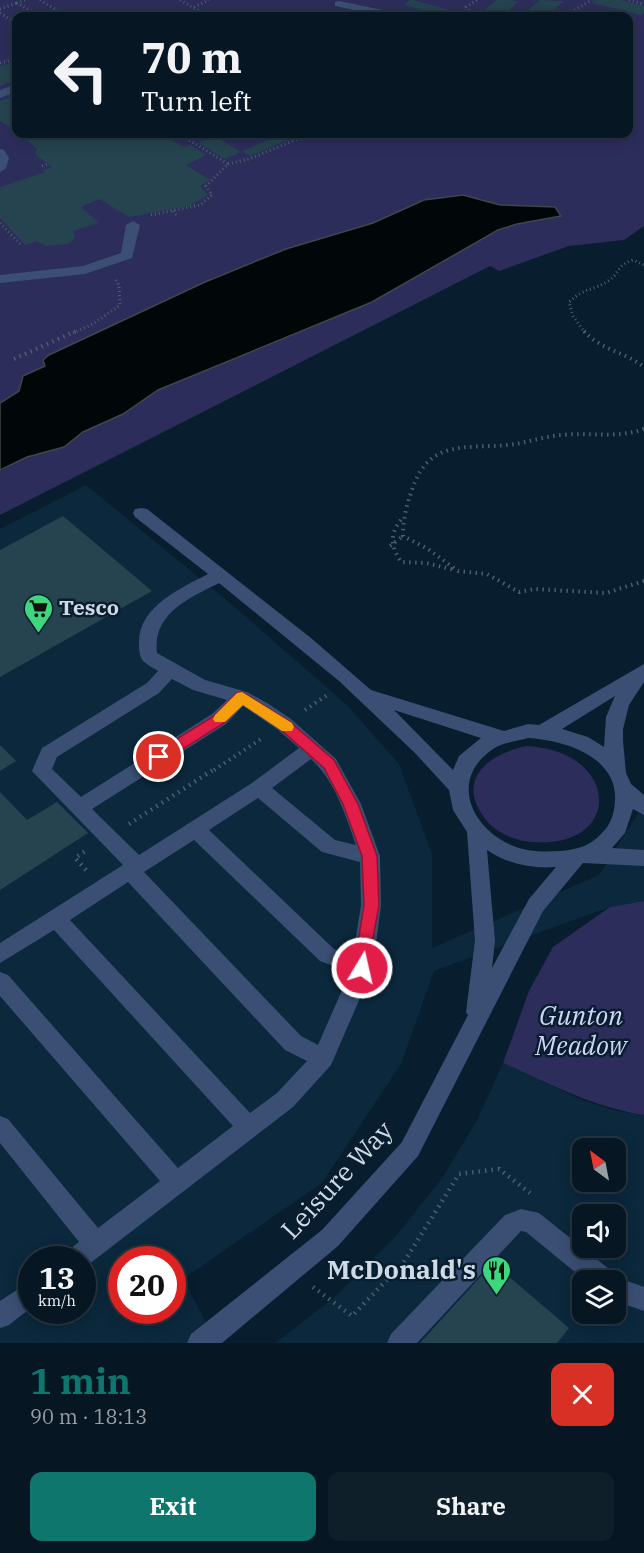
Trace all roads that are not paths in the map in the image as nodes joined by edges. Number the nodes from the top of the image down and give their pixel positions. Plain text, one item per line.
1 (339, 4) dead end
2 (378, 12) edge
3 (0, 153) edge
4 (0, 168) edge
5 (133, 225) road end
6 (0, 279) edge
7 (141, 513) dead end
8 (219, 576) junction
9 (170, 670) junction
10 (643, 671) edge
11 (367, 694) junction
12 (242, 697) junction
13 (542, 732) junction
14 (502, 736) junction
15 (312, 748) junction
16 (623, 784) junction
17 (457, 786) junction
18 (259, 788) junction
19 (644, 807) edge
20 (79, 808) junction
21 (195, 829) junction
22 (476, 833) junction
23 (370, 856) junction
24 (580, 856) junction
25 (644, 858) edge
26 (134, 869) junction
27 (56, 919) junction
28 (0, 954) edge
29 (362, 968) junction
30 (0, 981) edge
31 (476, 1023) junction
32 (323, 1058) junction
33 (0, 1126) edge
34 (249, 1128) junction
35 (177, 1184) junction
36 (96, 1245) joint
37 (591, 1270) edge
38 (626, 1293) edge
39 (18, 1298) edge
40 (644, 1299) edge
41 (4, 1305) edge
42 (200, 1343) edge
43 (400, 1343) edge

1 - 2 street
3 - 4 street
5 - 6 street
7 - 8 street
8 - 9 street
8 - 11 street
9 - 12 street
9 - 20 street
10 - 13 street, Leisure Way
10 - 16 street, Leisure Way
11 - 14 street
11 - 17 street
12 - 15 street
12 - 20 street
13 - 14 street, Leisure Way
13 - 16 street, Leisure Way
14 - 17 street, Leisure Way
15 - 18 street
15 - 23 street
16 - 19 street
16 - 24 street, Leisure Way
17 - 22 street, Leisure Way
18 - 21 street
18 - 23 street
20 - 26 street
21 - 26 street
21 - 29 street
22 - 24 street, Leisure Way
22 - 31 street, Leisure Way
23 - 29 street
24 - 25 street
24 - 31 street, Leisure Way
26 - 27 street
26 - 32 street
27 - 28 street
27 - 34 street
29 - 32 street
30 - 35 street
31 - 42 street, Leisure Way
32 - 34 street
33 - 36 street
34 - 35 street
35 - 36 street
37 - 43 street
38 - 40 street
39 - 41 street

